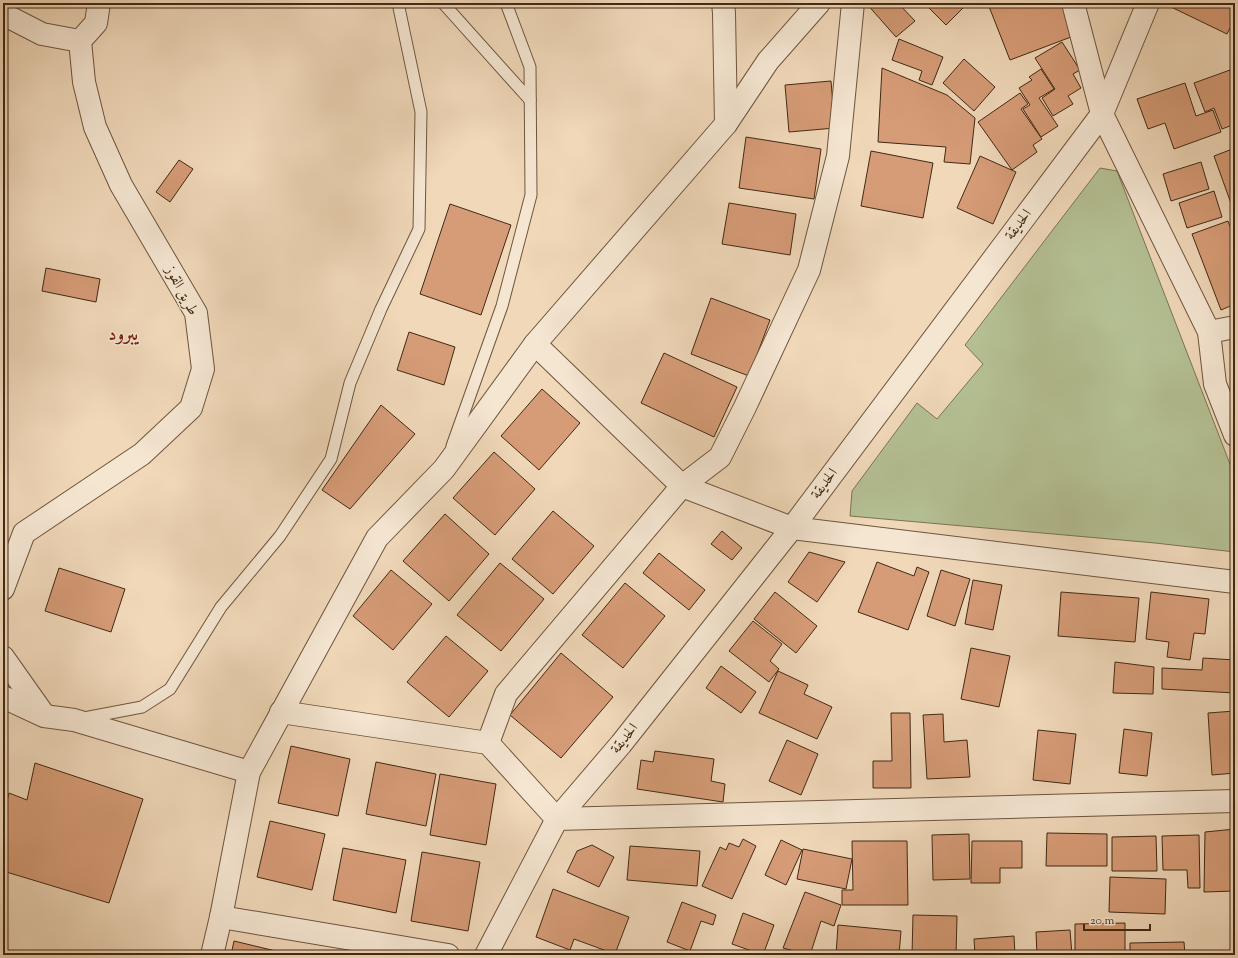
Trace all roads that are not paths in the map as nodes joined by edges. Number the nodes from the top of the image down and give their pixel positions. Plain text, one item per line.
1 (99, 3) edge
2 (398, 3) edge
3 (443, 3) edge
4 (506, 3) edge
5 (723, 3) edge
6 (819, 3) edge
7 (853, 3) edge
8 (1073, 3) edge
9 (1148, 3) edge
10 (3, 14) edge
11 (80, 41) junction
12 (530, 100) junction
13 (1102, 114) junction
14 (726, 124) junction
15 (1235, 327) edge
16 (1209, 332) junction
17 (536, 344) junction
18 (1225, 384) edge
19 (1235, 435) edge
20 (444, 469) junction
21 (682, 486) junction
22 (792, 528) junction
23 (1235, 582) edge
24 (3, 589) edge
25 (3, 657) edge
26 (3, 697) edge
27 (281, 712) junction
28 (44, 716) junction
29 (74, 720) junction
30 (488, 743) junction
31 (249, 772) junction
32 (1235, 801) edge
33 (557, 818) junction
34 (221, 917) junction
35 (212, 955) edge
36 (448, 955) edge
37 (486, 955) edge

1 - 11 street
2 - 29 lane
3 - 12 lane
4 - 12 lane
5 - 14 street
6 - 14 street
7 - 21 street
8 - 13 street
9 - 13 street, الحديقة
10 - 11 street
11 - 24 street, طريق القوز
12 - 20 lane
13 - 16 street
13 - 22 street, الحديقة
14 - 17 street
15 - 16 street
16 - 18 street
17 - 20 street
17 - 21 street
18 - 19 street
20 - 27 street
21 - 22 street
21 - 30 street
22 - 23 street
22 - 33 street, الحديقة
25 - 28 street
26 - 28 street
27 - 30 street
27 - 31 street
28 - 29 street
29 - 31 street
30 - 33 street
31 - 34 street
32 - 33 street
33 - 37 street, الحديقة
34 - 35 street
34 - 36 street

